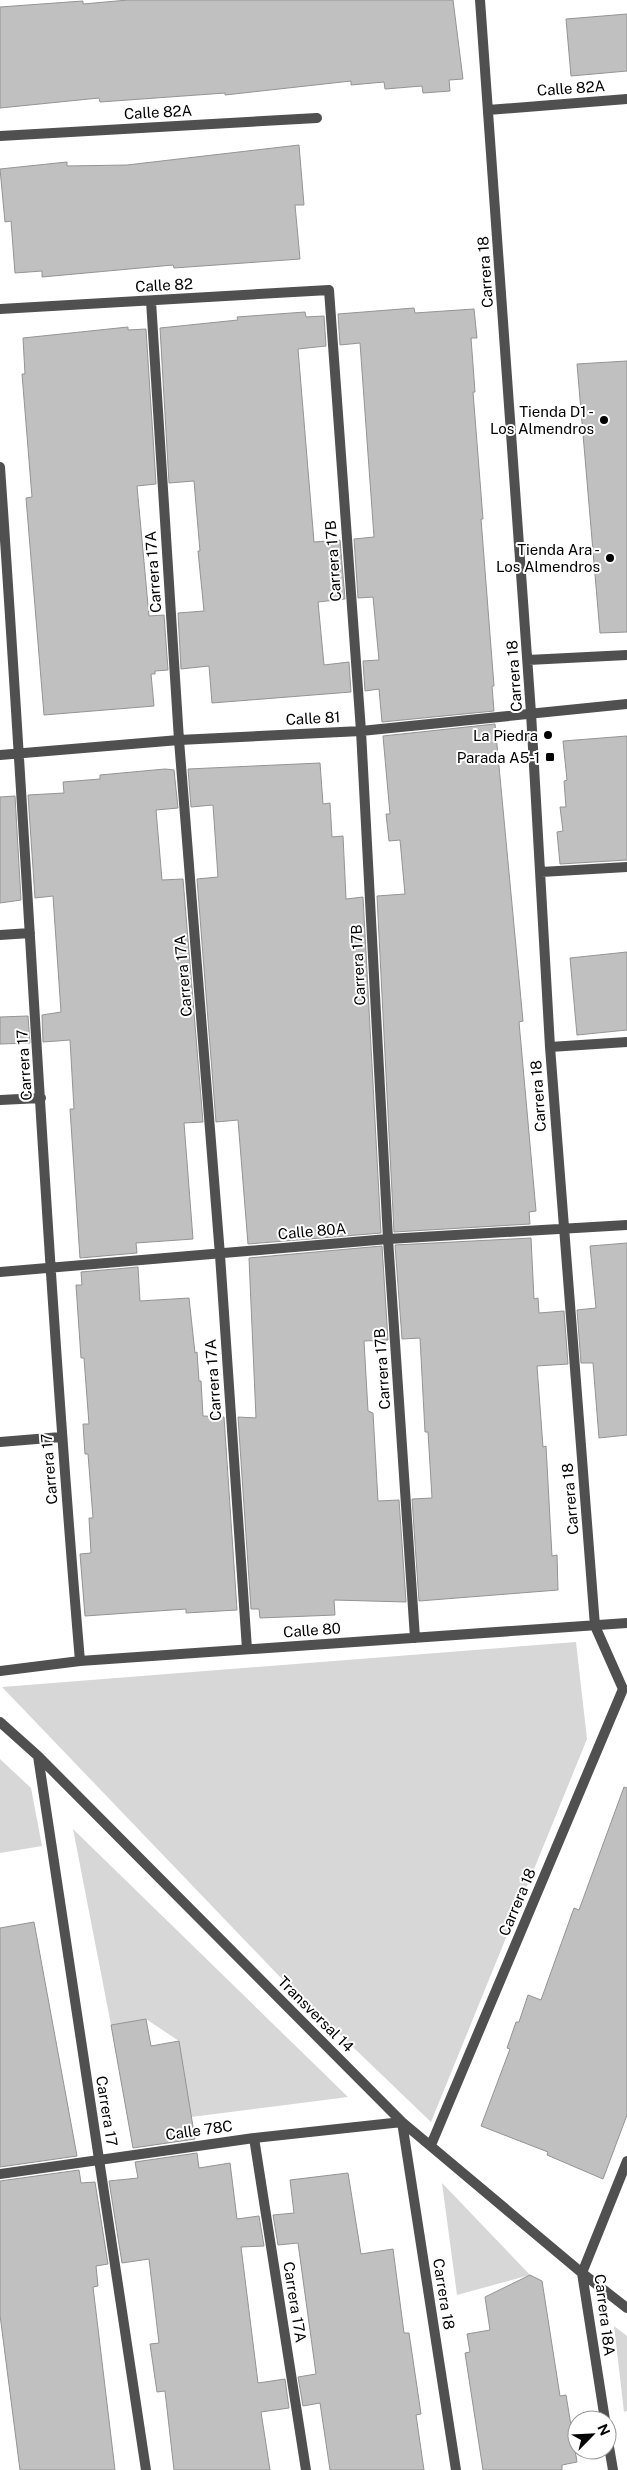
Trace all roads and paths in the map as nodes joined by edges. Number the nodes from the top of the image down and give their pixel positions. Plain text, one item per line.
1 (480, 0) edge
2 (627, 99) edge
3 (488, 110) junction
4 (317, 118) dead end
5 (0, 136) edge
6 (329, 290) joint
7 (151, 301) junction
8 (0, 309) edge
9 (0, 466) edge
10 (627, 655) edge
11 (528, 660) junction
12 (627, 704) edge
13 (531, 713) junction
14 (361, 731) junction
15 (179, 740) junction
16 (0, 755) edge
17 (20, 755) junction
18 (627, 867) edge
19 (541, 872) junction
20 (30, 933) junction
21 (0, 935) edge
22 (627, 1042) edge
23 (550, 1047) junction
24 (40, 1098) junction
25 (0, 1100) edge
26 (627, 1225) edge
27 (563, 1228) junction
28 (388, 1239) junction
29 (220, 1255) junction
30 (52, 1269) junction
31 (0, 1272) edge
32 (61, 1437) junction
33 (0, 1442) edge
34 (627, 1623) edge
35 (595, 1626) junction
36 (415, 1638) junction
37 (247, 1649) junction
38 (80, 1661) junction
39 (0, 1671) edge
40 (625, 1690) edge
41 (0, 1722) edge
42 (38, 1756) junction
43 (402, 2122) junction
44 (254, 2138) junction
45 (431, 2145) junction
46 (99, 2159) junction
47 (627, 2161) edge
48 (0, 2174) edge
49 (582, 2273) junction
50 (627, 2308) edge
51 (603, 2410) edge
52 (146, 2470) edge
53 (306, 2470) edge
54 (456, 2470) edge

1 - 3 street, Carrera 18
2 - 3 street, Calle 82A
3 - 11 street, Carrera 18
4 - 5 street, Calle 82A
6 - 7 street, Calle 82
6 - 14 street, Carrera 17B
7 - 8 street, Calle 82
7 - 15 street, Carrera 17A
9 - 17 street, Carrera 17
10 - 11 street
11 - 13 street, Carrera 18
12 - 13 street, Calle 81
13 - 14 street, Calle 81
13 - 19 street, Carrera 18
14 - 15 street, Calle 81
14 - 28 street, Carrera 17B
15 - 17 street, Calle 81
15 - 29 street, Carrera 17A
16 - 17 street, Calle 81
17 - 20 street, Carrera 17
18 - 19 street
19 - 23 street, Carrera 18
20 - 21 street
20 - 24 street, Carrera 17
22 - 23 street
23 - 27 street, Carrera 18
24 - 25 street
24 - 30 street, Carrera 17
26 - 27 street, Calle 80A
27 - 28 street, Calle 80A
27 - 35 street, Carrera 18
28 - 29 street, Calle 80A
28 - 36 street, Carrera 17B
29 - 30 street, Calle 80A
29 - 37 street, Carrera 17A
30 - 31 street, Calle 80A
30 - 32 street, Carrera 17
32 - 33 street
32 - 38 street, Carrera 17
34 - 35 street, Calle 80
35 - 36 street, Calle 80
35 - 40 street, Carrera 18
36 - 37 street, Calle 80
37 - 38 street, Calle 80
38 - 39 street, Calle 80
40 - 45 street, Carrera 18
41 - 42 street, Transversal 14
42 - 43 street, Transversal 14
42 - 46 street, Carrera 17
43 - 44 street, Calle 78C
43 - 45 street, Transversal 14
43 - 54 street, Carrera 18
44 - 46 street, Calle 78C
44 - 53 street, Carrera 17A
45 - 49 street, Transversal 14
46 - 48 street, Calle 78C
46 - 52 street, Carrera 17
47 - 49 street, Carrera 18A
49 - 50 street, Transversal 14
49 - 51 street, Carrera 18A

